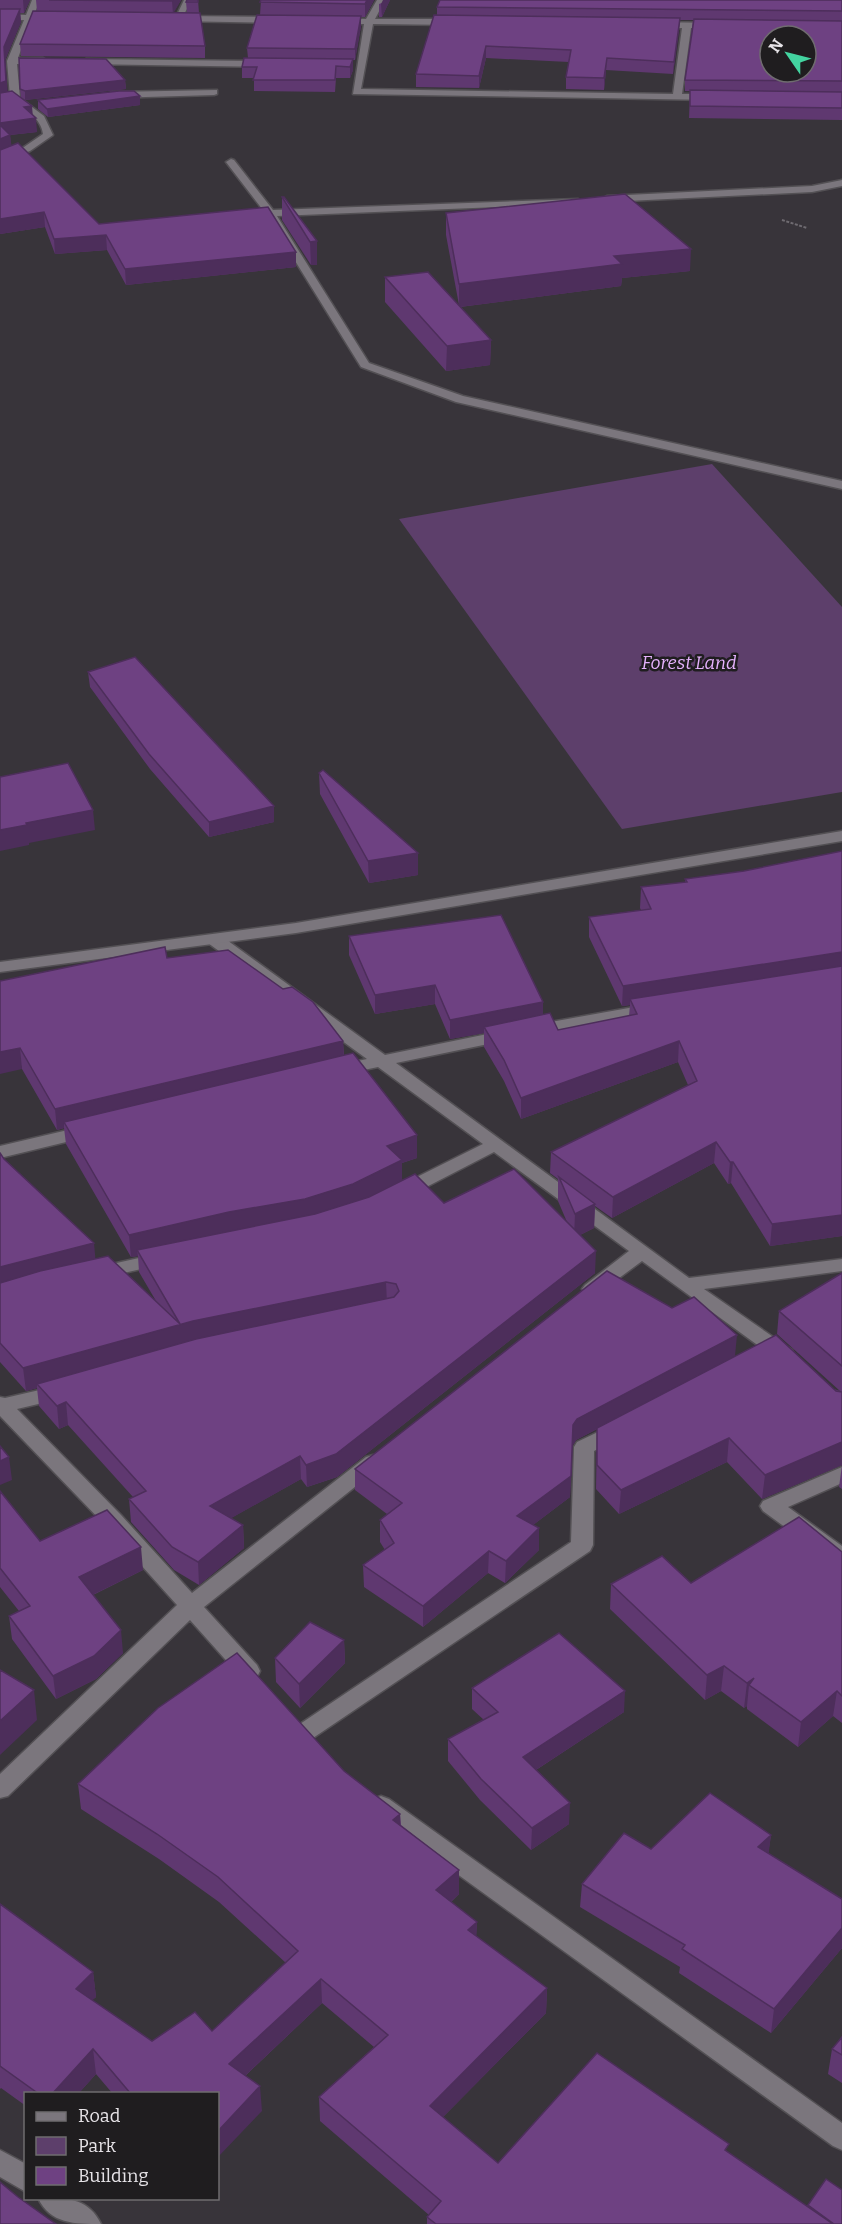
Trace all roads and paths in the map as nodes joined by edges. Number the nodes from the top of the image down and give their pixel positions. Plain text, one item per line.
1 (36, 0) edge
2 (188, 0) edge
3 (381, 0) edge
4 (0, 17) edge
5 (28, 18) junction
6 (62, 18) edge
7 (165, 19) edge
8 (177, 19) junction
9 (290, 21) edge
10 (324, 21) edge
11 (369, 21) junction
12 (462, 22) edge
13 (643, 25) edge
14 (687, 26) junction
15 (723, 26) edge
16 (12, 61) junction
17 (58, 62) edge
18 (81, 62) edge
19 (277, 64) edge
20 (214, 92) dead end
21 (677, 96) junction
22 (100, 97) edge
23 (724, 97) edge
24 (15, 99) junction
25 (0, 102) edge
26 (47, 103) edge
27 (24, 105) junction
28 (0, 159) edge
29 (231, 162) dead end
30 (842, 183) edge
31 (588, 200) edge
32 (600, 200) edge
33 (270, 213) junction
34 (842, 485) edge
35 (842, 836) edge
36 (214, 939) junction
37 (0, 967) edge
38 (669, 1007) edge
39 (380, 1061) junction
40 (322, 1075) edge
41 (104, 1127) edge
42 (494, 1145) junction
43 (0, 1152) edge
44 (382, 1202) edge
45 (642, 1251) junction
46 (174, 1256) edge
47 (842, 1265) edge
48 (84, 1276) edge
49 (685, 1285) junction
50 (576, 1302) edge
51 (776, 1346) junction
52 (756, 1357) edge
53 (801, 1370) edge
54 (83, 1386) edge
55 (1, 1405) edge
56 (634, 1420) edge
57 (388, 1450) edge
58 (842, 1474) edge
59 (842, 1557) edge
60 (190, 1606) junction
61 (267, 1690) edge
62 (304, 1732) edge
63 (0, 1789) edge
64 (364, 1794) edge
65 (842, 2138) edge
66 (0, 2162) edge
67 (24, 2179) edge
68 (52, 2200) edge
69 (87, 2224) edge

1 - 5 street
2 - 8 street
3 - 11 street
4 - 5 street
5 - 6 street
5 - 16 street
7 - 8 street
8 - 9 street
10 - 11 street
11 - 12 street
11 - 21 street
13 - 14 street
14 - 15 street
14 - 21 street
16 - 17 street
16 - 24 street
18 - 19 street
20 - 22 street
21 - 23 street
24 - 25 street
24 - 27 street
26 - 27 street
27 - 28 street
29 - 33 street
30 - 32 street
31 - 33 street
33 - 34 street
35 - 36 street
36 - 37 street
36 - 39 street
38 - 39 street
39 - 40 street
39 - 42 street
41 - 43 street
42 - 44 street
42 - 45 street
45 - 49 street
45 - 50 street
46 - 48 street
47 - 49 street
49 - 51 street
51 - 52 street
51 - 53 street
54 - 55 street
55 - 60 street
56 - 62 street
57 - 60 street
58 - 59 street
60 - 61 street
60 - 63 street
64 - 65 street
66 - 67 street
68 - 69 street

